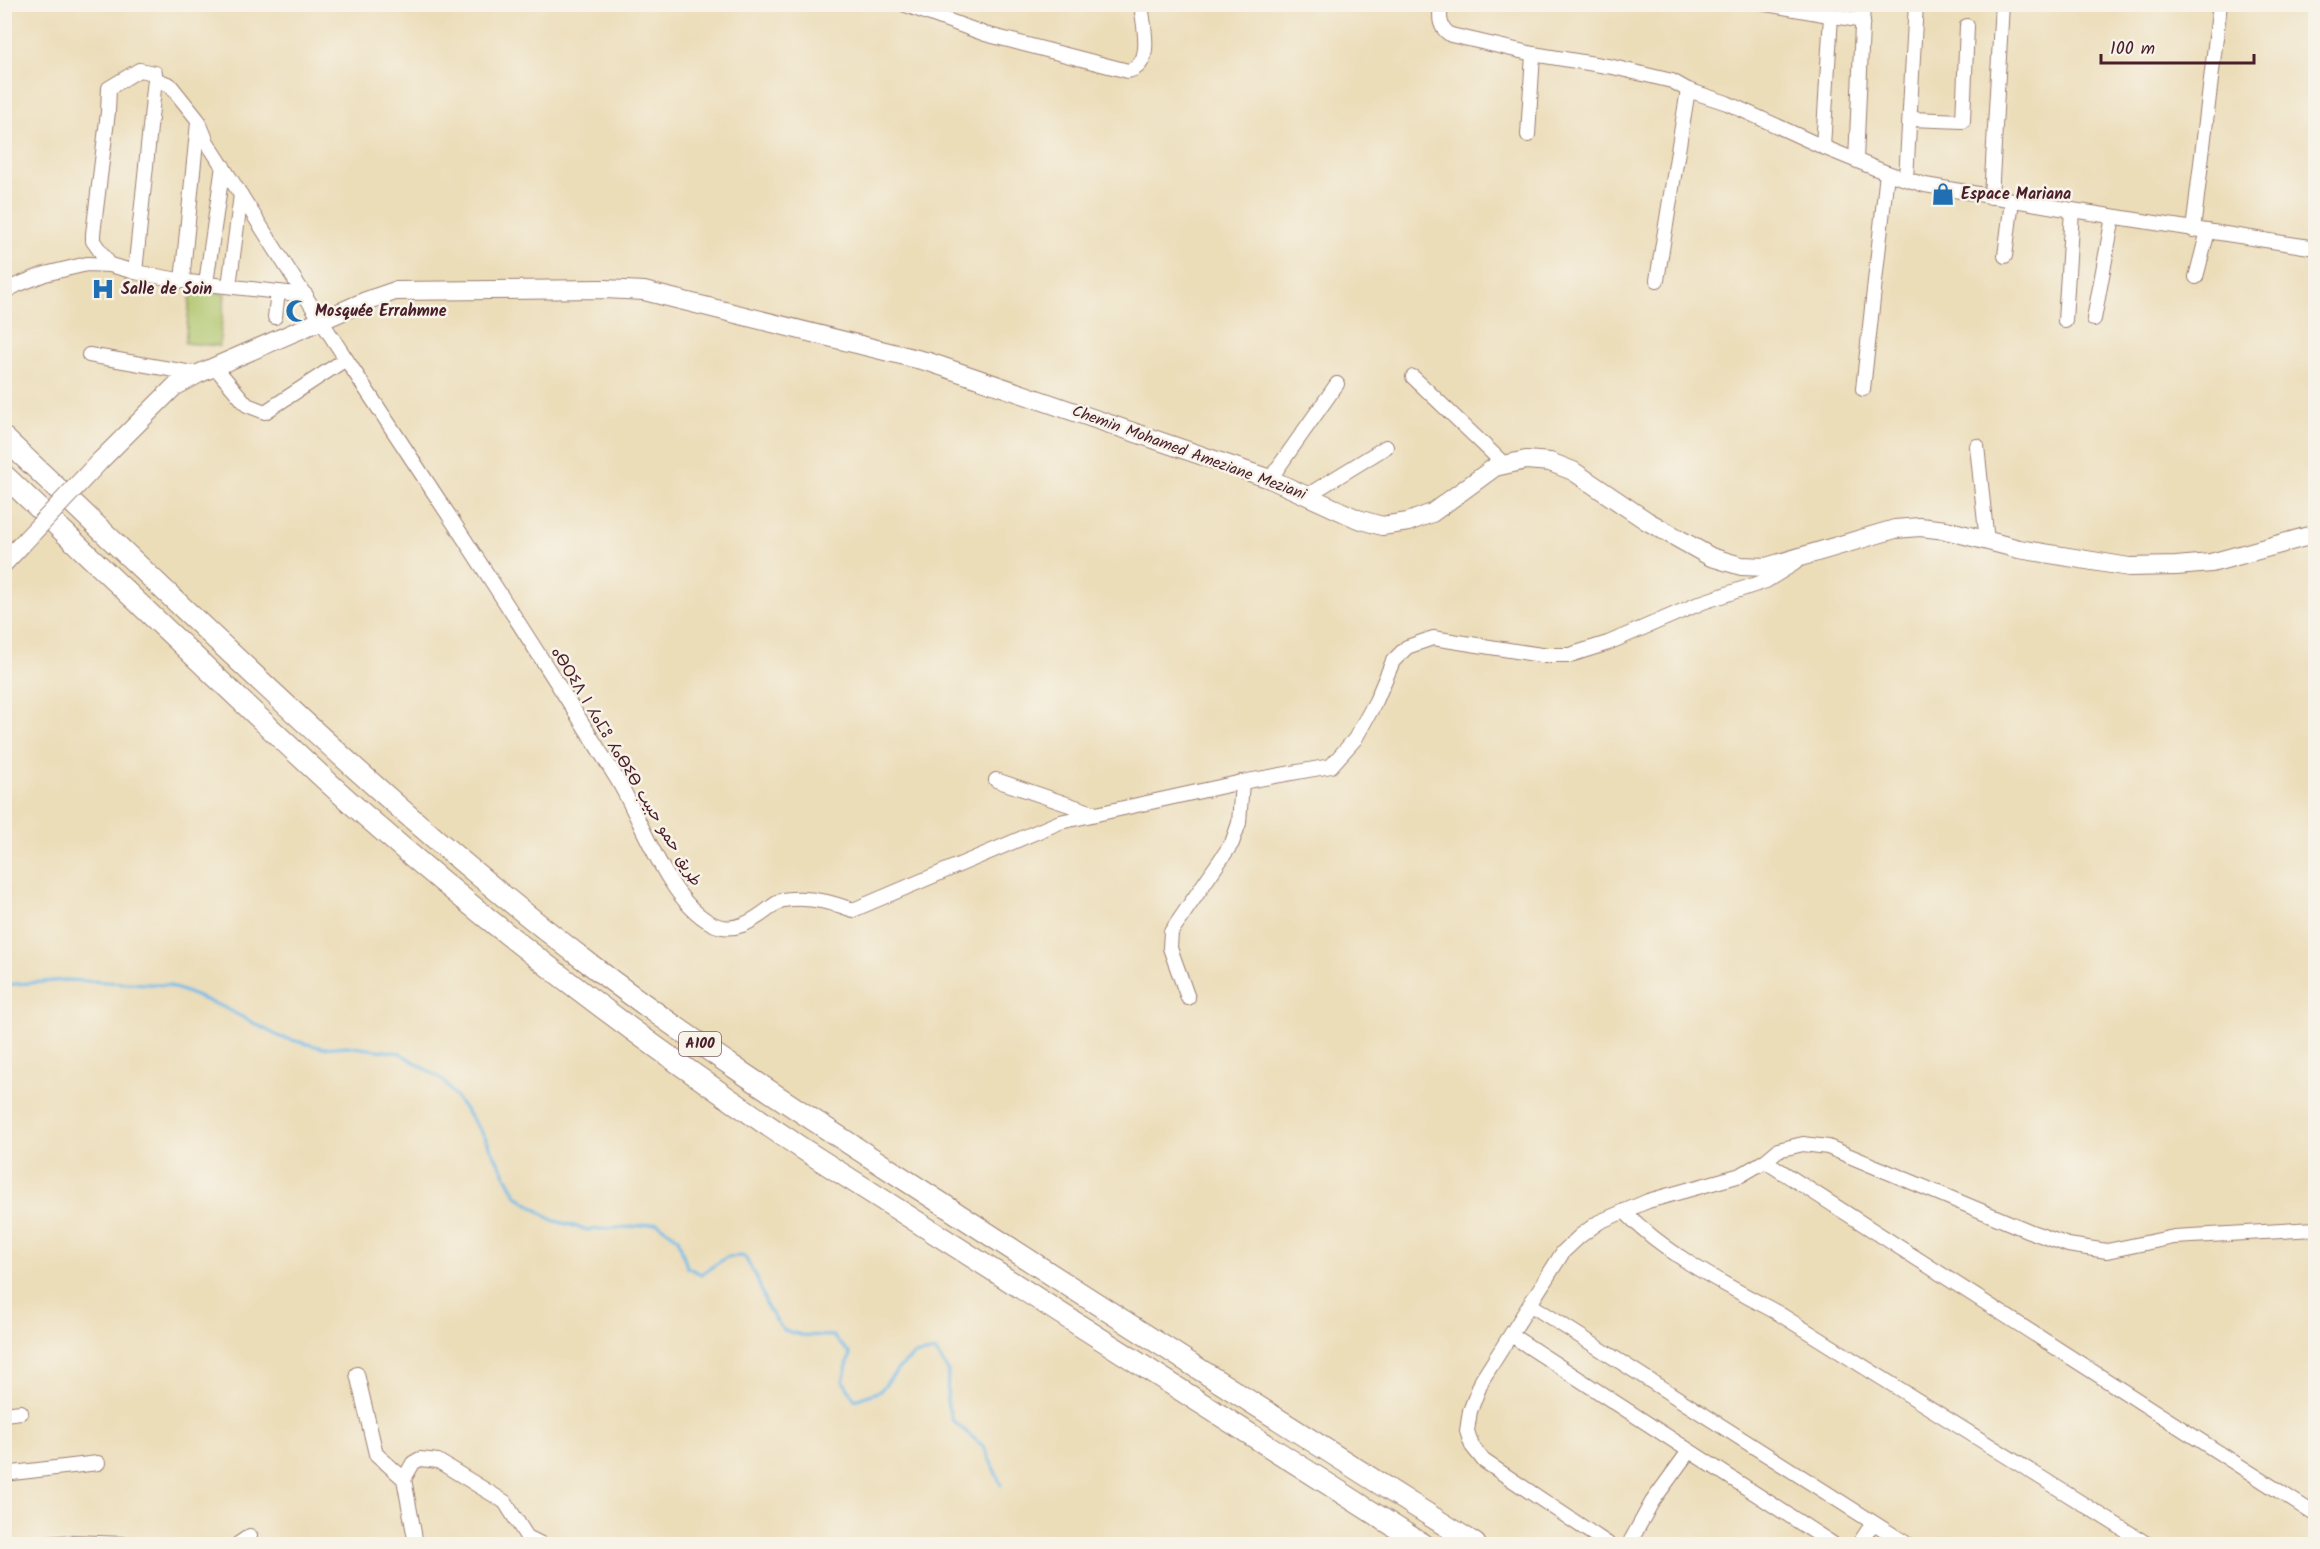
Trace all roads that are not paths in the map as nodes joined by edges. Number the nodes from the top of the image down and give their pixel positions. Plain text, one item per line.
1 (903, 4) edge
2 (1141, 4) edge
3 (1441, 4) edge
4 (1766, 4) edge
5 (1863, 4) edge
6 (1916, 4) edge
7 (2002, 4) edge
8 (2220, 4) edge
9 (1831, 16) junction
10 (1863, 21) junction
11 (1967, 26) dead end
12 (1533, 54) junction
13 (155, 79) junction
14 (1688, 90) junction
15 (1910, 119) junction
16 (198, 120) junction
17 (1528, 135) dead end
18 (1823, 147) junction
19 (1856, 160) junction
20 (223, 166) junction
21 (1887, 173) junction
22 (1906, 179) junction
23 (241, 195) junction
24 (1991, 197) junction
25 (2012, 200) junction
26 (2072, 210) junction
27 (2113, 217) junction
28 (2193, 230) junction
29 (2208, 231) junction
30 (2316, 248) edge
31 (2005, 256) dead end
32 (110, 265) junction
33 (135, 272) junction
34 (2196, 277) dead end
35 (1657, 280) dead end
36 (182, 281) junction
37 (206, 284) junction
38 (229, 286) junction
39 (4, 292) edge
40 (278, 292) junction
41 (306, 295) junction
42 (275, 318) dead end
43 (2094, 319) dead end
44 (322, 321) junction
45 (2065, 321) dead end
46 (89, 355) dead end
47 (346, 358) junction
48 (215, 367) junction
49 (198, 374) junction
50 (1413, 377) dead end
51 (1337, 384) dead end
52 (1863, 389) dead end
53 (4, 438) edge
54 (1977, 446) dead end
55 (1386, 447) dead end
56 (1505, 465) junction
57 (4, 475) edge
58 (1270, 479) junction
59 (1308, 495) junction
60 (2316, 534) edge
61 (1987, 542) junction
62 (1806, 556) junction
63 (4, 563) edge
64 (996, 780) dead end
65 (1242, 782) junction
66 (1098, 815) junction
67 (1188, 998) dead end
68 (1765, 1161) junction
69 (1624, 1210) junction
70 (2316, 1229) edge
71 (1531, 1305) junction
72 (1511, 1335) junction
73 (357, 1374) dead end
74 (21, 1412) dead end
75 (4, 1414) edge
76 (1689, 1451) junction
77 (98, 1463) dead end
78 (4, 1474) edge
79 (404, 1479) junction
80 (2316, 1515) edge
81 (1873, 1523) junction
82 (250, 1536) dead end
83 (48, 1545) edge
84 (123, 1545) edge
85 (238, 1545) edge
86 (416, 1545) edge
87 (541, 1545) edge
88 (1422, 1545) edge
89 (1475, 1545) edge
90 (1608, 1545) edge
91 (1629, 1545) edge
92 (1833, 1545) edge
93 (1859, 1545) edge
94 (1907, 1545) edge
95 (2147, 1545) edge

1 - 2 street
3 - 12 street
4 - 9 street
5 - 10 street
6 - 15 street
7 - 24 street
8 - 28 street
9 - 10 street
9 - 18 street
10 - 19 street
11 - 15 street
12 - 14 street
12 - 17 street
13 - 16 street, ⴰⴱⵔⵉⴷ ⵏ ⵃⴰⵎⵓ ⵃⴰⴱⵉⴱ طريق حمو حبيب
13 - 32 street, ⴰⴱⵔⵉⴷ ⵏ ⵃⴰⵎⵓ ⵃⴰⴱⵉⴱ طريق حمو حبيب
13 - 33 street
14 - 18 street
14 - 35 street
15 - 22 street
16 - 20 street, ⴰⴱⵔⵉⴷ ⵏ ⵃⴰⵎⵓ ⵃⴰⴱⵉⴱ طريق حمو حبيب
16 - 36 street
18 - 19 street
19 - 21 street
20 - 23 street, ⴰⴱⵔⵉⴷ ⵏ ⵃⴰⵎⵓ ⵃⴰⴱⵉⴱ طريق حمو حبيب
20 - 37 street
21 - 22 street
21 - 52 street
22 - 24 street
23 - 38 street
23 - 41 street, ⴰⴱⵔⵉⴷ ⵏ ⵃⴰⵎⵓ ⵃⴰⴱⵉⴱ طريق حمو حبيب
24 - 25 street
25 - 26 street
25 - 31 street
26 - 27 street
26 - 45 street
27 - 28 street
27 - 43 street
28 - 29 street
29 - 30 street
29 - 34 street
32 - 33 street
32 - 39 street
33 - 36 street
36 - 37 street
37 - 38 street
38 - 40 street
40 - 41 street
40 - 42 street
41 - 44 street, ⴰⴱⵔⵉⴷ ⵏ ⵃⴰⵎⵓ ⵃⴰⴱⵉⴱ طريق حمو حبيب
44 - 47 street, ⴰⴱⵔⵉⴷ ⵏ ⵃⴰⵎⵓ ⵃⴰⴱⵉⴱ طريق حمو حبيب
44 - 48 main road, Chemin Mohamed Ameziane Meziani
44 - 58 main road, Chemin Mohamed Ameziane Meziani
46 - 49 street
47 - 48 street
47 - 66 street, ⴰⴱⵔⵉⴷ ⵏ ⵃⴰⵎⵓ ⵃⴰⴱⵉⴱ طريق حمو حبيب
48 - 49 main road, Chemin Mohamed Ameziane Meziani
49 - 63 main road, Chemin Mohamed Ameziane Meziani, bridge
50 - 56 street
51 - 58 street
53 - 89 highway, A100
54 - 61 street
55 - 59 street
56 - 59 main road, Chemin Mohamed Ameziane Meziani
56 - 62 main road, Chemin Mohamed Ameziane Meziani
57 - 88 highway, A100
58 - 59 main road, Chemin Mohamed Ameziane Meziani
60 - 61 main road, Chemin Mohamed Ameziane Meziani
61 - 62 main road, Chemin Mohamed Ameziane Meziani
62 - 65 street, ⴰⴱⵔⵉⴷ ⵏ ⵃⴰⵎⵓ ⵃⴰⴱⵉⴱ طريق حمو حبيب
64 - 66 street
65 - 66 street, ⴰⴱⵔⵉⴷ ⵏ ⵃⴰⵎⵓ ⵃⴰⴱⵉⴱ طريق حمو حبيب
65 - 67 street
68 - 69 street
68 - 70 street
68 - 80 street
69 - 71 street
69 - 95 street
71 - 72 street
71 - 81 street
72 - 76 street
72 - 90 street
73 - 79 street
74 - 75 street
76 - 91 street
76 - 92 street
77 - 78 street
79 - 86 street
79 - 87 street
81 - 93 street
81 - 94 street
82 - 85 street
83 - 84 street

